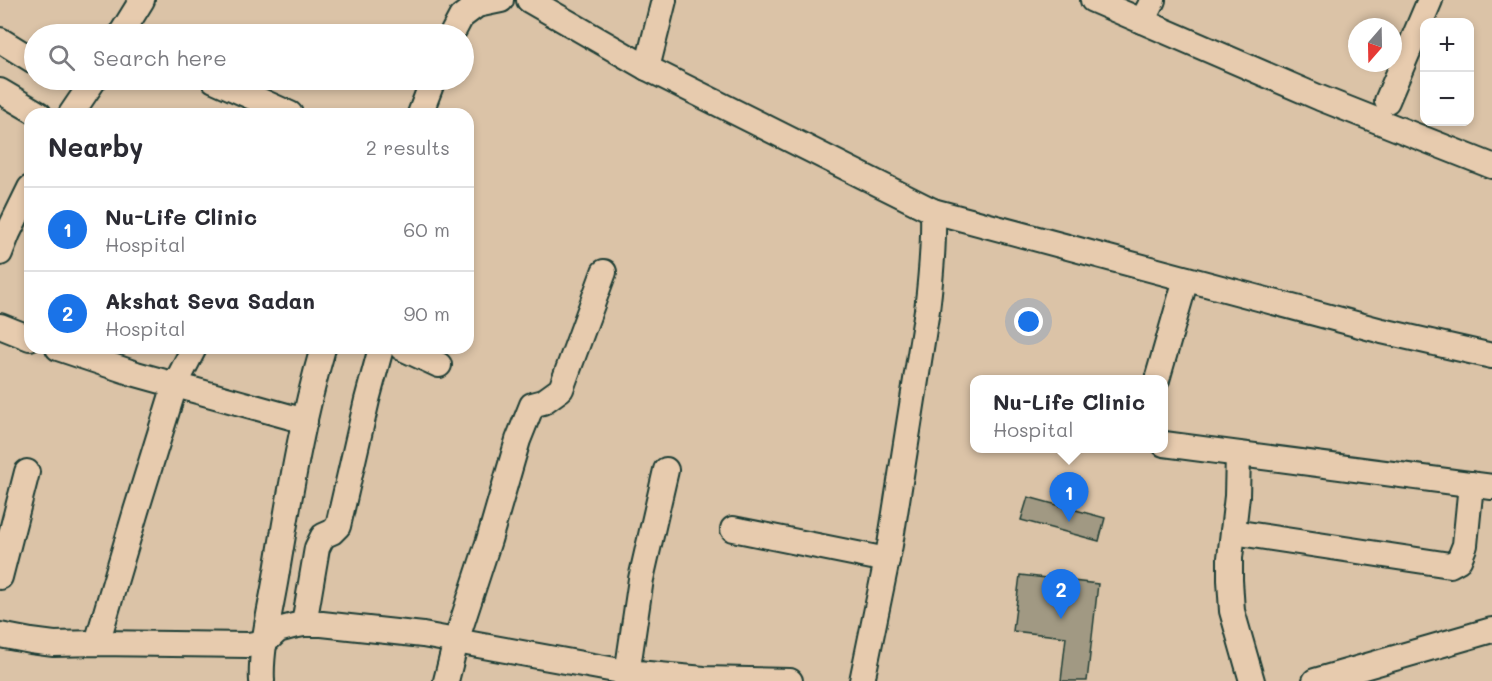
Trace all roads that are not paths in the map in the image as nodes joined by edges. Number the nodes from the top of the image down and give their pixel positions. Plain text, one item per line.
1 (501, 0) edge
2 (529, 0) edge
3 (664, 0) edge
4 (1093, 0) edge
5 (1430, 0) edge
6 (135, 2) edge
7 (1148, 10) edge
8 (125, 24) edge
9 (457, 24) edge
10 (0, 40) edge
11 (24, 55) edge
12 (647, 68) junction
13 (82, 90) edge
14 (236, 90) edge
15 (429, 90) edge
16 (0, 91) edge
17 (1387, 101) dead end
18 (29, 108) edge
19 (74, 108) edge
20 (277, 108) edge
21 (422, 108) edge
22 (1492, 166) edge
23 (24, 199) edge
24 (933, 211) junction
25 (3, 239) edge
26 (604, 272) dead end
27 (1186, 279) junction
28 (0, 326) edge
29 (24, 336) edge
30 (74, 354) edge
31 (191, 354) edge
32 (321, 354) edge
33 (379, 354) edge
34 (415, 354) edge
35 (1492, 356) edge
36 (440, 365) dead end
37 (1158, 375) edge
38 (176, 385) junction
39 (305, 421) junction
40 (1168, 445) edge
41 (1238, 454) junction
42 (666, 470) dead end
43 (27, 472) dead end
44 (1482, 485) edge
45 (733, 529) dead end
46 (1233, 532) junction
47 (887, 560) junction
48 (0, 577) edge
49 (304, 624) junction
50 (1492, 630) edge
51 (0, 635) edge
52 (456, 640) junction
53 (265, 642) junction
54 (97, 643) junction
55 (626, 677) edge
56 (262, 681) edge
57 (446, 681) edge
58 (790, 681) edge
59 (862, 681) edge
60 (1252, 681) edge
61 (1315, 681) edge

1 - 9 street
2 - 12 street
3 - 12 street
4 - 7 street
5 - 17 street
6 - 8 street
7 - 22 street
10 - 11 street
12 - 24 street
13 - 19 street
14 - 20 street
15 - 21 street
16 - 18 street
23 - 25 street
24 - 27 street
24 - 47 street
26 - 52 street
27 - 35 street
27 - 37 street
28 - 29 street
30 - 38 street
31 - 38 street
32 - 39 street
33 - 49 street
34 - 36 street
38 - 39 street
38 - 54 street
39 - 53 street
40 - 41 street
41 - 44 street
41 - 46 street
42 - 55 street
43 - 48 street
44 - 46 street
45 - 47 street
46 - 60 street
47 - 59 street
49 - 52 street
49 - 53 street
50 - 61 street
51 - 54 street
52 - 55 street
52 - 57 street
53 - 54 street
53 - 56 street
55 - 58 street

